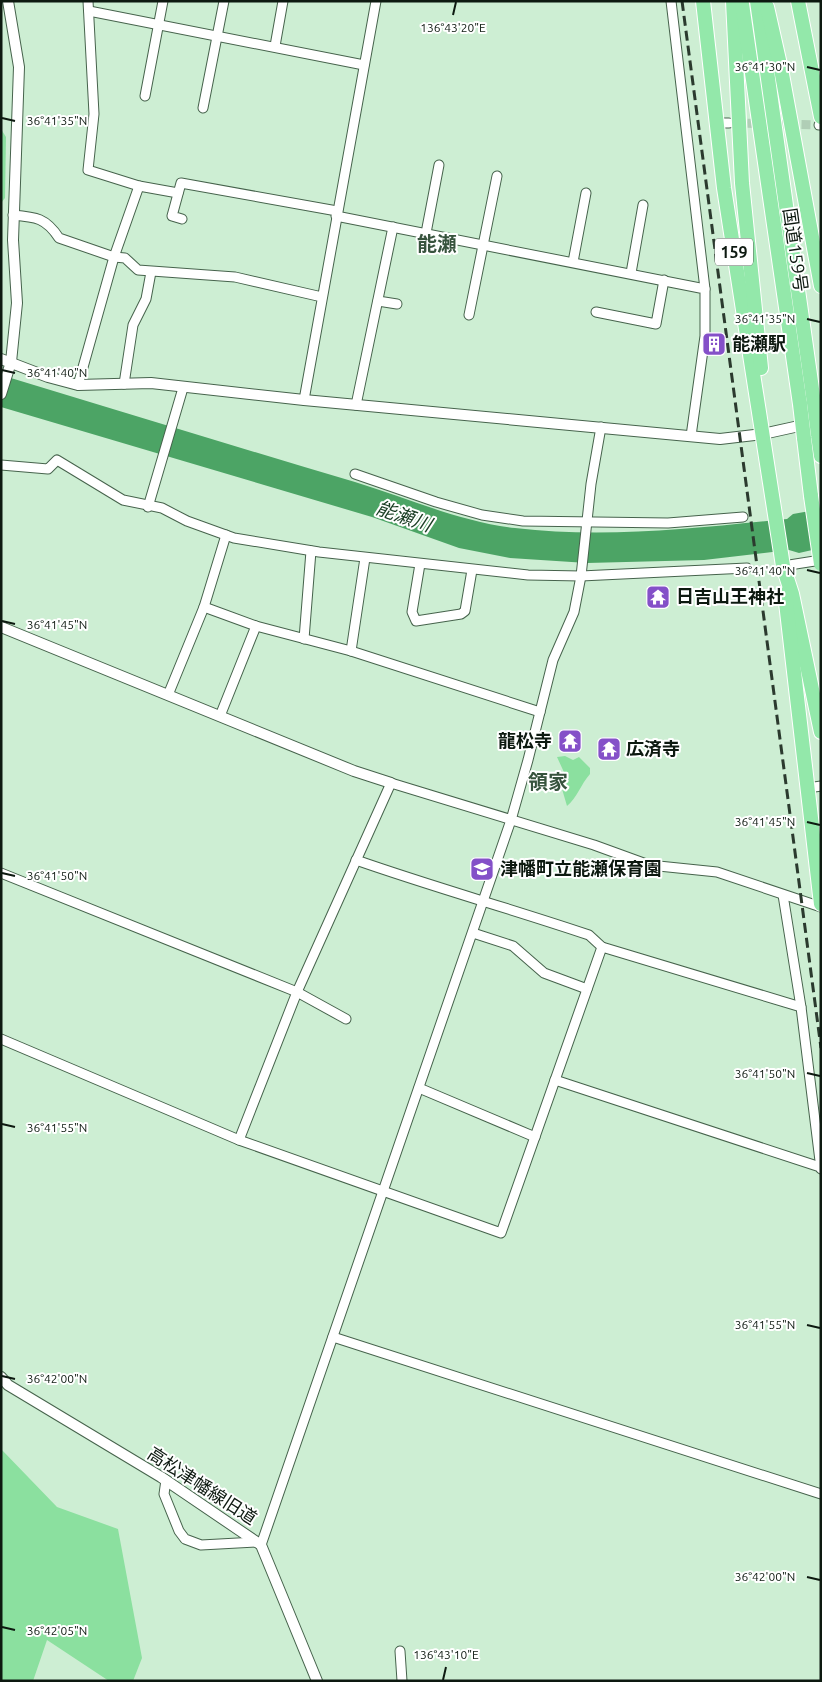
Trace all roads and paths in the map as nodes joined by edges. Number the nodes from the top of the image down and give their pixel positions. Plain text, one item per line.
1 (8, 1) edge
2 (88, 1) edge
3 (163, 1) edge
4 (224, 1) edge
5 (283, 1) edge
6 (376, 1) edge
7 (671, 1) edge
8 (703, 1) edge
9 (733, 1) edge
10 (742, 1) edge
11 (757, 1) edge
12 (765, 1) edge
13 (798, 1) edge
14 (89, 11) junction
15 (158, 24) junction
16 (218, 36) junction
17 (275, 46) junction
18 (364, 65) junction
19 (145, 96) dead end
20 (202, 108) dead end
21 (820, 122) edge
22 (439, 165) dead end
23 (497, 176) dead end
24 (139, 186) junction
25 (178, 193) junction
26 (586, 193) dead end
27 (643, 206) dead end
28 (336, 214) junction
29 (14, 215) junction
30 (182, 219) dead end
31 (392, 227) junction
32 (426, 233) junction
33 (484, 244) junction
34 (114, 257) junction
35 (573, 262) junction
36 (151, 272) junction
37 (631, 273) junction
38 (664, 280) junction
39 (821, 286) edge
40 (705, 288) junction
41 (322, 297) junction
42 (378, 301) junction
43 (398, 304) dead end
44 (596, 312) dead end
45 (469, 315) dead end
46 (7, 364) edge
47 (124, 384) junction
48 (78, 385) junction
49 (183, 388) junction
50 (1, 394) edge
51 (304, 400) junction
52 (356, 405) junction
53 (760, 412) junction
54 (821, 421) edge
55 (601, 427) junction
56 (763, 434) junction
57 (691, 436) junction
58 (821, 456) edge
59 (1, 465) edge
60 (355, 474) dead end
61 (148, 507) junction
62 (743, 517) dead end
63 (587, 522) junction
64 (226, 535) junction
65 (311, 551) junction
66 (365, 558) junction
67 (821, 562) edge
68 (420, 564) junction
69 (783, 566) junction
70 (747, 568) dead end
71 (472, 570) junction
72 (581, 572) junction
73 (204, 607) junction
74 (256, 626) junction
75 (1, 627) edge
76 (304, 639) junction
77 (352, 651) junction
78 (168, 695) junction
79 (540, 712) junction
80 (220, 716) junction
81 (821, 732) edge
82 (391, 783) junction
83 (814, 787) edge
84 (511, 820) junction
85 (356, 860) junction
86 (1, 873) edge
87 (783, 895) junction
88 (484, 901) junction
89 (821, 905) edge
90 (473, 933) junction
91 (602, 947) junction
92 (587, 989) junction
93 (297, 992) junction
94 (801, 1007) junction
95 (346, 1019) dead end
96 (1, 1039) edge
97 (555, 1080) junction
98 (419, 1088) junction
99 (535, 1137) junction
100 (239, 1140) junction
101 (821, 1168) edge
102 (382, 1191) junction
103 (333, 1337) junction
104 (1, 1376) edge
105 (166, 1480) junction
106 (821, 1494) edge
107 (259, 1544) junction
108 (400, 1651) dead end
109 (317, 1681) edge
110 (402, 1681) edge

1 - 29 street
2 - 14 street
3 - 15 street
4 - 16 street
5 - 17 street
6 - 18 street
7 - 40 street
8 - 53 highway, 159
9 - 53 highway, 159
10 - 67 highway, 国道159号 / 159, bridge
11 - 58 highway, 国道159号, bridge
12 - 39 highway
13 - 21 highway
14 - 15 street
14 - 24 street
15 - 16 street
15 - 19 street
16 - 17 street
16 - 20 street
17 - 18 street
18 - 28 street
22 - 32 street
23 - 33 street
24 - 25 street
24 - 34 street
25 - 28 street
25 - 30 street
26 - 35 street
27 - 37 street
28 - 31 street
28 - 41 street
29 - 34 street
29 - 46 street
31 - 32 street
31 - 42 street
32 - 33 street
33 - 35 street
33 - 45 street
34 - 36 street
34 - 48 street
35 - 37 street
36 - 41 street
36 - 47 street
37 - 38 street
38 - 40 street
38 - 44 street
40 - 57 street
41 - 51 street
42 - 43 street
42 - 52 street
46 - 48 street
46 - 50 street
47 - 48 street
47 - 49 street
49 - 51 street
49 - 61 street
51 - 52 street
52 - 55 street
53 - 56 highway, 159
54 - 56 street
55 - 57 street
55 - 63 street
56 - 57 street
56 - 69 highway, 159
59 - 61 street
60 - 63 street
61 - 64 street
62 - 63 street
63 - 72 street
64 - 65 street
64 - 73 street
65 - 66 street
65 - 76 street
66 - 68 street
66 - 77 street
67 - 69 street
68 - 71 street
68 - 71 street
69 - 81 highway, 159
69 - 83 highway, 159
70 - 72 street
71 - 72 street
72 - 79 street
73 - 74 street
73 - 78 street
74 - 76 street
74 - 80 street
75 - 78 street
76 - 77 street
77 - 79 street
78 - 80 street
79 - 84 street
80 - 82 street
82 - 84 street
82 - 85 street
83 - 89 highway, 159
84 - 87 street
84 - 88 street
85 - 88 street
85 - 93 street
86 - 93 street
87 - 89 street
87 - 94 street
88 - 90 street
88 - 91 street
90 - 92 street
90 - 98 street
91 - 92 street
91 - 94 street
92 - 97 street
93 - 95 street
93 - 100 street
94 - 101 street
96 - 100 street
97 - 99 street
97 - 101 street
98 - 99 street
98 - 102 street
99 - 102 street
100 - 102 street
102 - 103 street
103 - 106 street
103 - 107 street
104 - 105 street, 高松津幡線旧道
105 - 107 street, 高松津幡線旧道
105 - 107 street
107 - 109 street, 高松津幡線旧道
108 - 110 street

